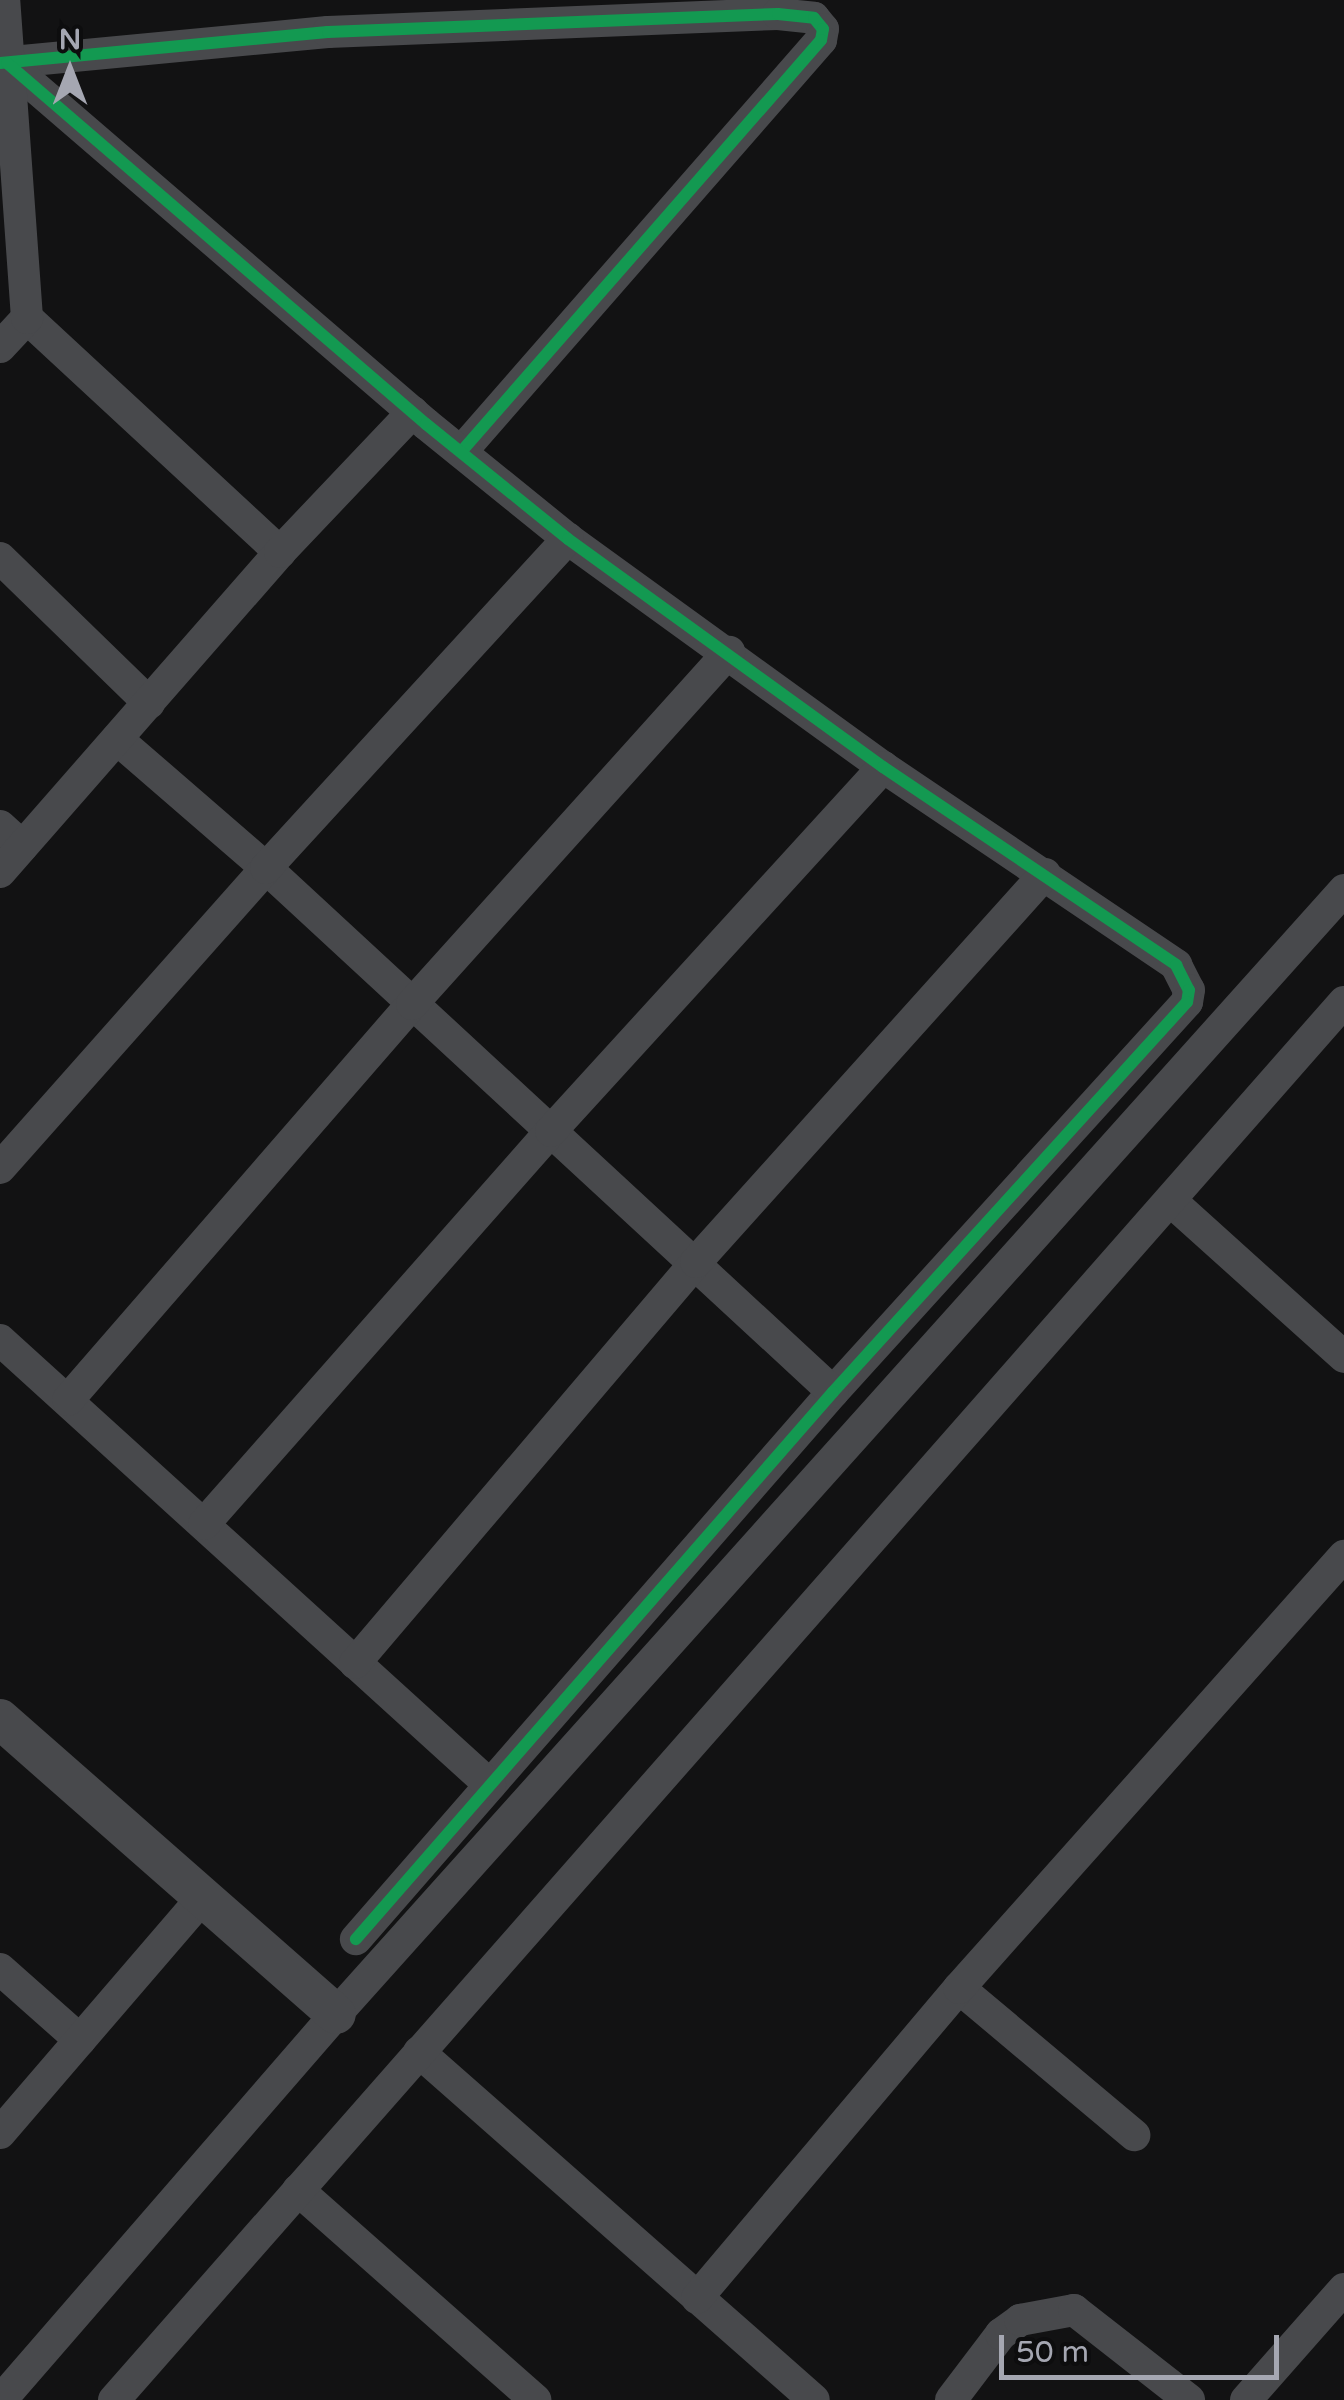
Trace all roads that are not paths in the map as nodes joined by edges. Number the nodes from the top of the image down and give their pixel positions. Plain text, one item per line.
1 (4, 0) edge
2 (4, 63) edge
3 (27, 318) junction
4 (0, 347) edge
5 (413, 412) junction
6 (461, 452) junction
7 (568, 539) junction
8 (280, 552) junction
9 (0, 558) edge
10 (728, 652) junction
11 (149, 703) junction
12 (117, 739) junction
13 (883, 767) junction
14 (11, 836) edge
15 (266, 868) junction
16 (0, 872) edge
17 (1045, 874) junction
18 (1344, 890) edge
19 (1344, 1002) edge
20 (412, 1004) junction
21 (551, 1130) junction
22 (0, 1168) edge
23 (1170, 1202) junction
24 (696, 1262) junction
25 (0, 1340) edge
26 (1344, 1357) edge
27 (834, 1392) junction
28 (68, 1400) junction
29 (204, 1524) junction
30 (1344, 1556) edge
31 (355, 1664) junction
32 (0, 1720) edge
33 (490, 1785) junction
34 (203, 1897) junction
35 (356, 1939) dead end
36 (0, 1969) edge
37 (959, 1988) junction
38 (336, 2014) junction
39 (80, 2040) junction
40 (419, 2052) junction
41 (0, 2133) edge
42 (1134, 2135) dead end
43 (298, 2190) junction
44 (1344, 2289) edge
45 (698, 2298) junction
46 (1, 2400) edge
47 (114, 2400) edge
48 (536, 2400) edge
49 (814, 2400) edge
50 (951, 2400) edge
51 (1189, 2400) edge
52 (1246, 2400) edge

1 - 2 street
2 - 3 street
2 - 5 street
2 - 6 street
3 - 4 street
3 - 8 street
5 - 6 street
5 - 8 street
6 - 7 street
7 - 10 street
7 - 15 street
8 - 11 street
9 - 11 street
10 - 13 street
10 - 20 street
11 - 12 street
12 - 14 street
12 - 15 street
13 - 17 street
13 - 21 street
14 - 16 street
15 - 20 street
15 - 22 street
17 - 24 street
17 - 27 street
18 - 38 street
19 - 23 street
20 - 21 street
20 - 28 street
21 - 24 street
21 - 29 street
23 - 26 street
23 - 40 street
24 - 27 street
24 - 31 street
25 - 28 street
27 - 33 street
28 - 29 street
29 - 31 street
30 - 37 street
31 - 33 street
32 - 34 street
33 - 35 street
34 - 38 street
34 - 39 street
36 - 39 street
37 - 42 street
37 - 45 street
38 - 46 street
39 - 41 street
40 - 43 street
40 - 45 street
43 - 47 street
43 - 48 street
44 - 52 street
45 - 49 street
50 - 51 street

